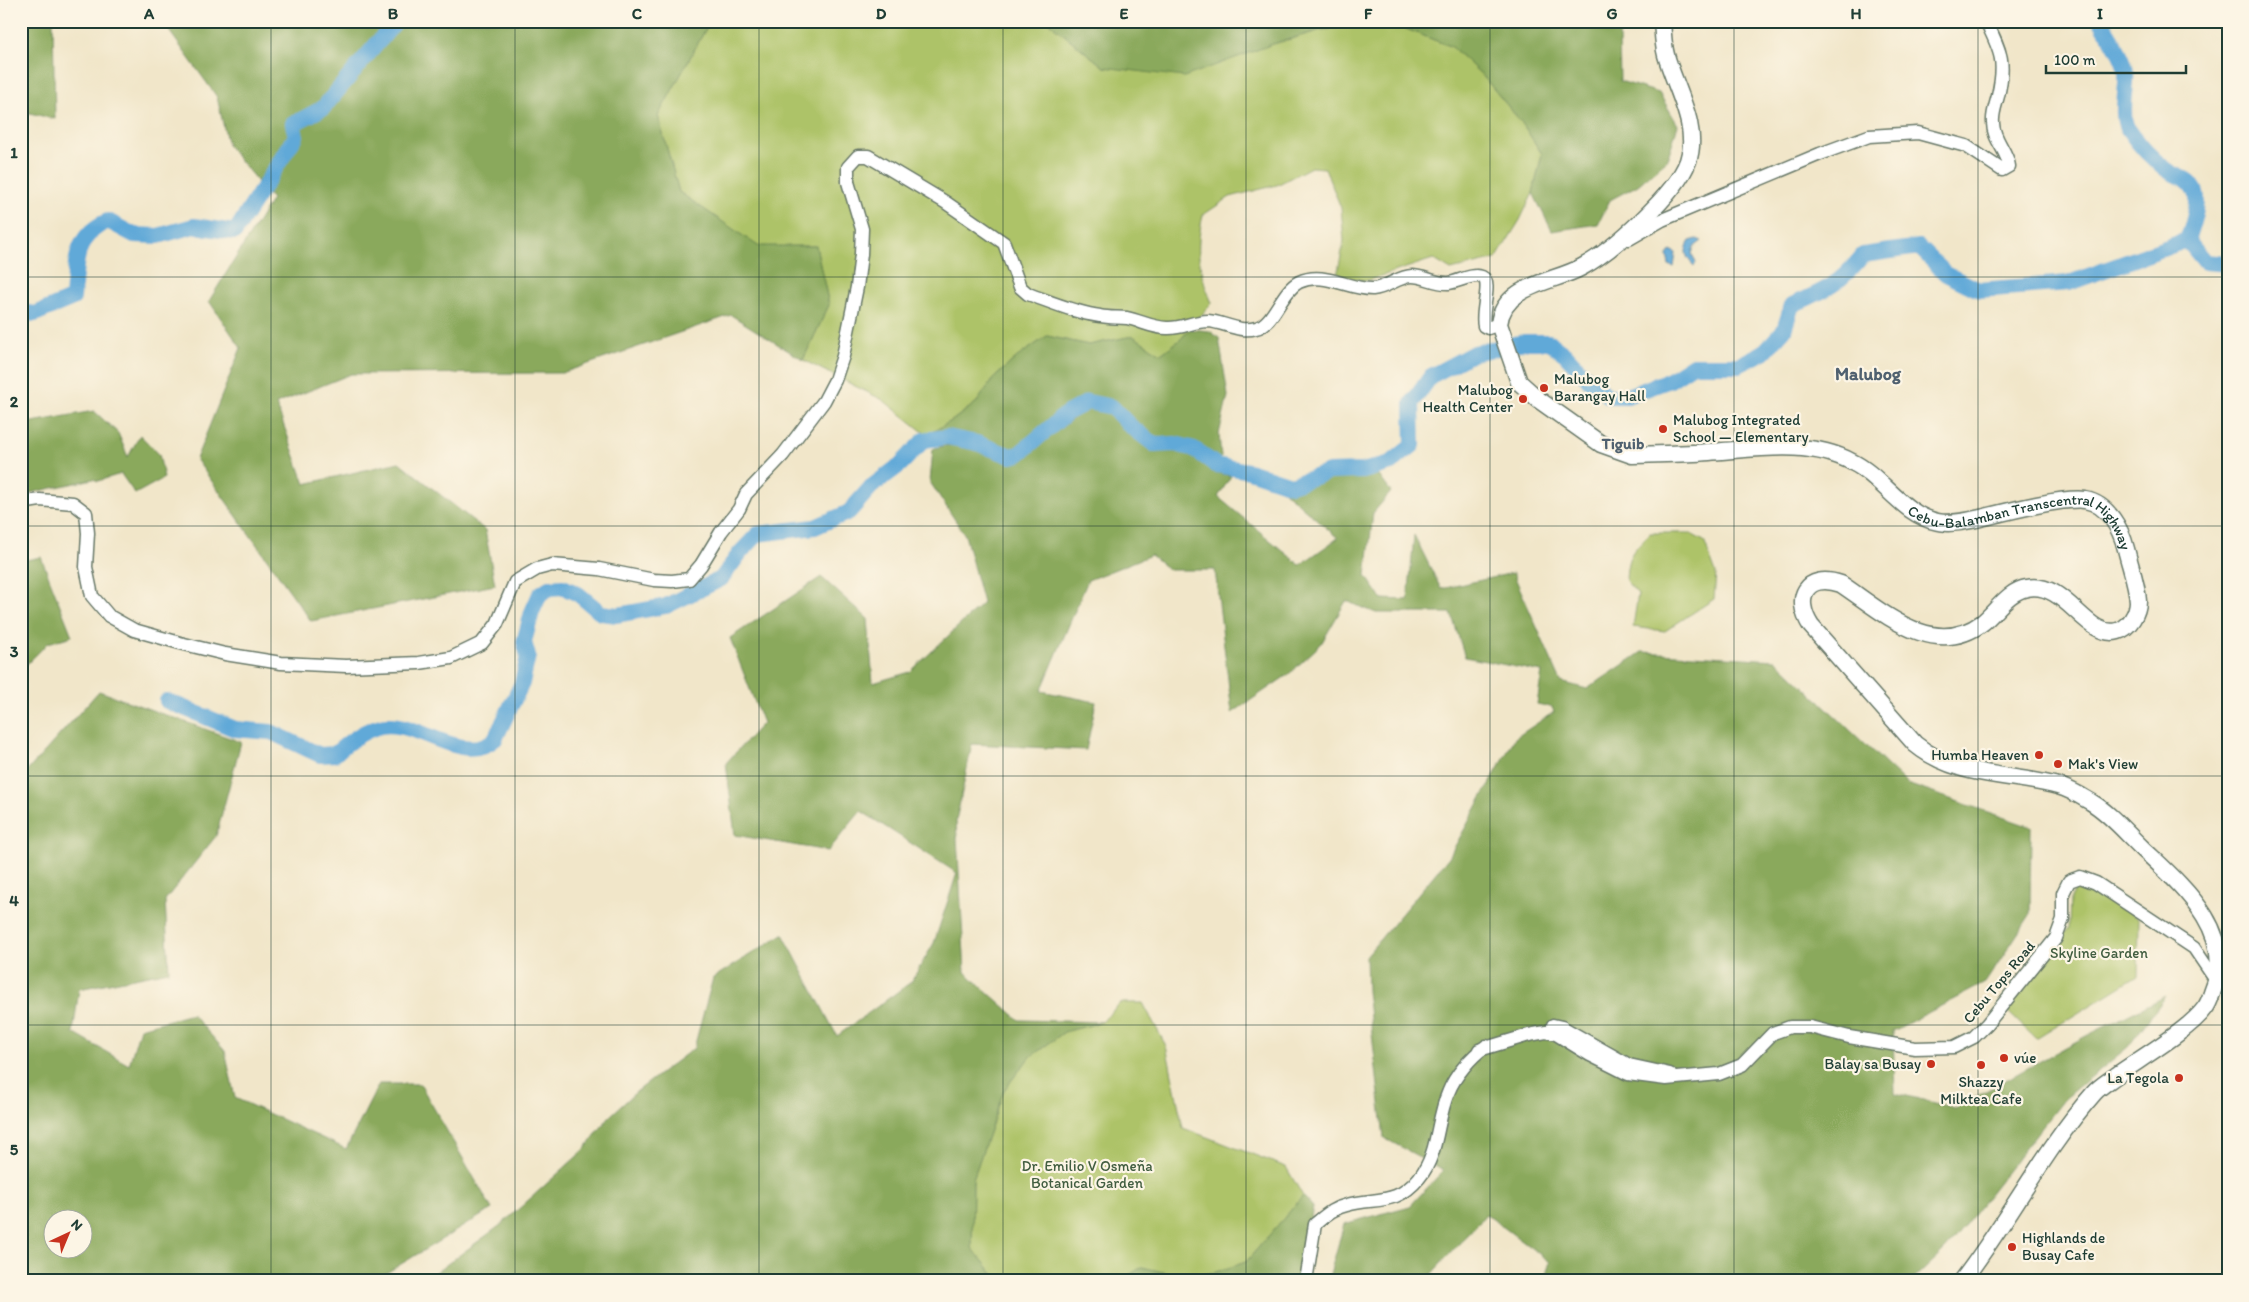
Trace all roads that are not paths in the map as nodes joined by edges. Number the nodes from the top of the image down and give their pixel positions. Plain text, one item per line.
1 (1662, 21) edge
2 (1986, 21) edge
3 (1609, 248) junction
4 (1502, 331) junction
5 (21, 503) edge
6 (2217, 982) junction
7 (1306, 1281) edge
8 (1962, 1281) edge

1 - 3 main road
2 - 3 street
3 - 4 main road
4 - 5 street
4 - 6 main road, Cebu-Balamban Transcentral Highway
6 - 7 street, Cebu Tops Road
6 - 8 main road, Cebu-Balamban Transcentral Highway

